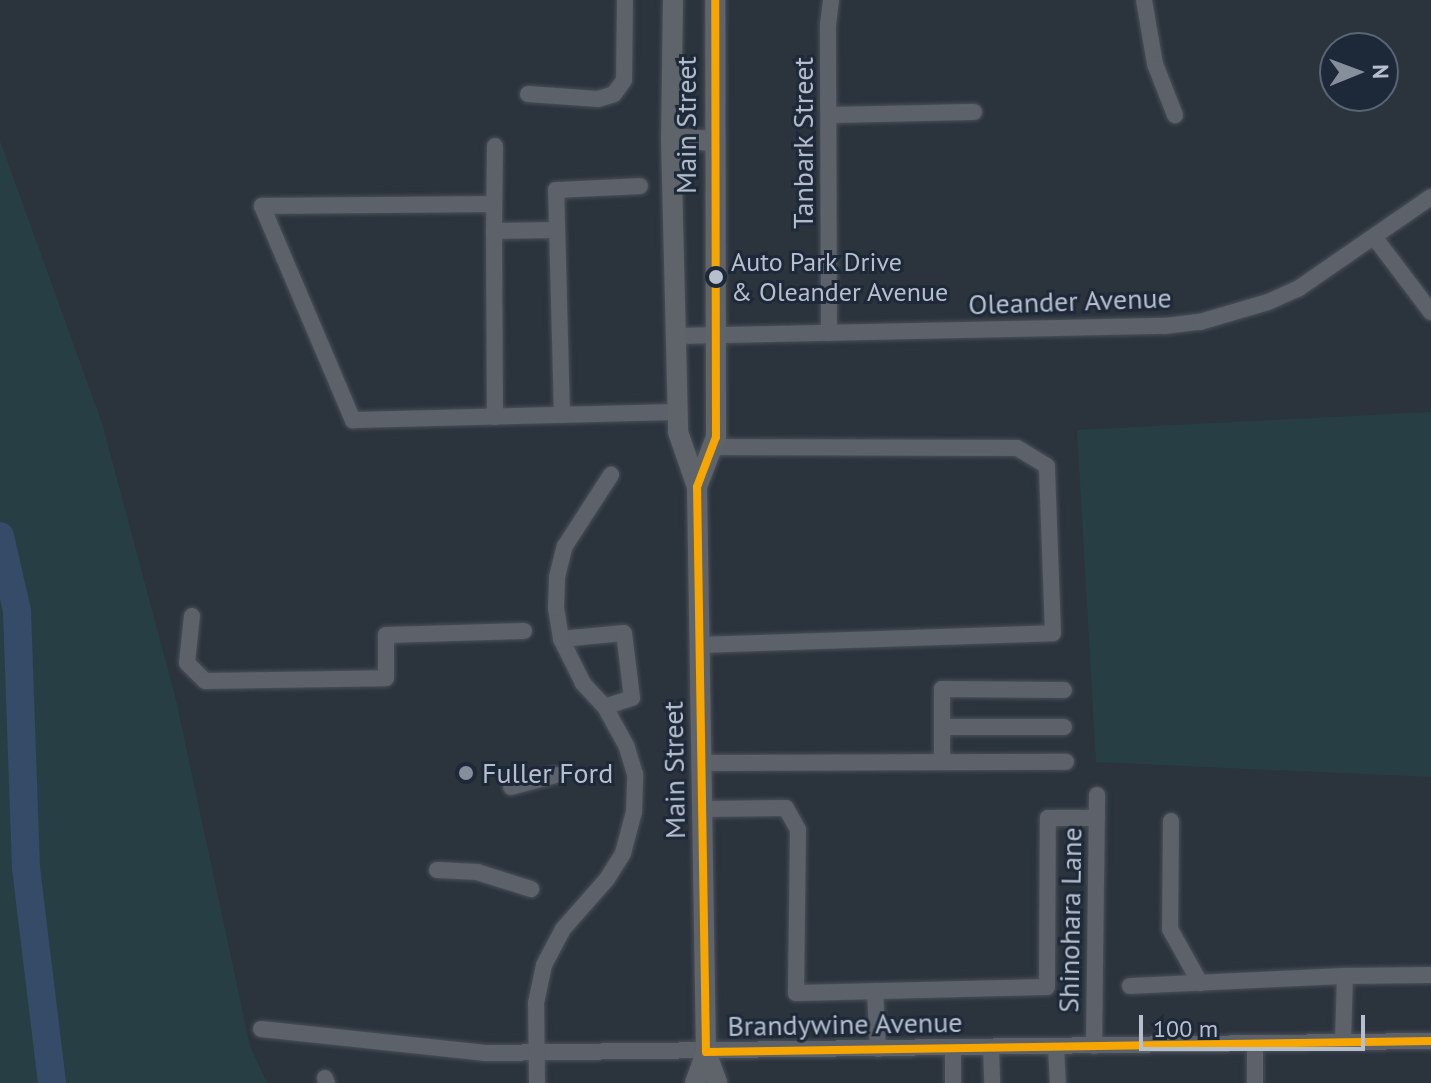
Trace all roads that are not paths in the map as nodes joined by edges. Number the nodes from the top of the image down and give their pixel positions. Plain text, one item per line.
1 (625, 0) edge
2 (673, 0) edge
3 (715, 0) edge
4 (831, 0) edge
5 (1144, 0) edge
6 (528, 94) dead end
7 (974, 112) dead end
8 (829, 115) junction
9 (1175, 115) dead end
10 (671, 138) junction
11 (714, 141) junction
12 (495, 146) dead end
13 (640, 186) dead end
14 (1431, 197) edge
15 (493, 204) junction
16 (557, 230) junction
17 (494, 231) junction
18 (1375, 238) junction
19 (1431, 312) edge
20 (829, 333) junction
21 (714, 335) junction
22 (676, 336) junction
23 (678, 412) junction
24 (562, 415) junction
25 (495, 417) junction
26 (712, 447) junction
27 (611, 475) dead end
28 (697, 487) junction
29 (192, 616) dead end
30 (524, 631) dead end
31 (561, 639) junction
32 (700, 645) junction
33 (1064, 690) dead end
34 (605, 707) junction
35 (942, 727) junction
36 (1064, 727) dead end
37 (942, 762) junction
38 (1066, 762) dead end
39 (702, 763) junction
40 (556, 775) dead end
41 (511, 787) dead end
42 (1097, 795) dead end
43 (703, 809) junction
44 (1097, 818) junction
45 (1171, 821) dead end
46 (437, 870) dead end
47 (531, 889) dead end
48 (1431, 975) edge
49 (1345, 976) junction
50 (1200, 983) junction
51 (1130, 986) dead end
52 (875, 991) junction
53 (261, 1029) dead end
54 (1431, 1041) edge
55 (1343, 1042) junction
56 (1255, 1043) junction
57 (1094, 1046) junction
58 (1056, 1047) junction
59 (953, 1048) junction
60 (991, 1048) junction
61 (878, 1049) junction
62 (536, 1051) junction
63 (706, 1052) junction
64 (537, 1083) edge
65 (695, 1083) edge
66 (717, 1083) edge
67 (953, 1083) edge
68 (992, 1083) edge
69 (1058, 1083) edge
70 (1255, 1083) edge

1 - 6 street
2 - 10 main road, Main Street
3 - 11 main road, Main Street
4 - 8 street, Tanbark Street
5 - 9 street
7 - 8 street
8 - 20 street, Tanbark Street
10 - 11 main road
10 - 22 main road, Main Street
11 - 21 main road, Main Street
12 - 15 street
13 - 16 street
14 - 18 street, Oleander Avenue
15 - 17 street
15 - 25 street
16 - 17 street
16 - 24 street
17 - 25 street
18 - 19 street
18 - 20 street, Oleander Avenue
20 - 21 street, Oleander Avenue
21 - 22 street, Oleander Avenue
21 - 26 main road, Main Street
22 - 23 main road, Main Street
23 - 24 street
23 - 28 main road, Main Street
24 - 25 street
26 - 28 main road, Main Street
26 - 32 street
27 - 31 street
28 - 32 main road, Main Street
29 - 30 street
31 - 34 street
31 - 34 street
32 - 39 main road, Main Street
33 - 35 street
34 - 62 street
35 - 36 street
35 - 37 street
37 - 38 street
37 - 39 street
39 - 43 main road, Main Street
40 - 41 street
42 - 44 street, Shinohara Lane
43 - 52 street
43 - 63 main road, Main Street
44 - 52 street
44 - 57 street, Shinohara Lane
45 - 50 street
46 - 47 street
48 - 49 street
49 - 50 street
49 - 55 street
50 - 51 street
52 - 61 street
53 - 62 street, Brandywine Avenue
54 - 55 street, Brandywine Avenue
55 - 56 street, Brandywine Avenue
56 - 57 street, Brandywine Avenue
56 - 70 street
57 - 58 street, Brandywine Avenue
58 - 60 street, Brandywine Avenue
58 - 69 street
59 - 60 street, Brandywine Avenue
59 - 61 street, Brandywine Avenue
59 - 67 street
60 - 68 street
61 - 63 street, Brandywine Avenue
62 - 63 street, Brandywine Avenue
62 - 64 street
63 - 65 main road, Main Street
63 - 66 main road, Main Street

